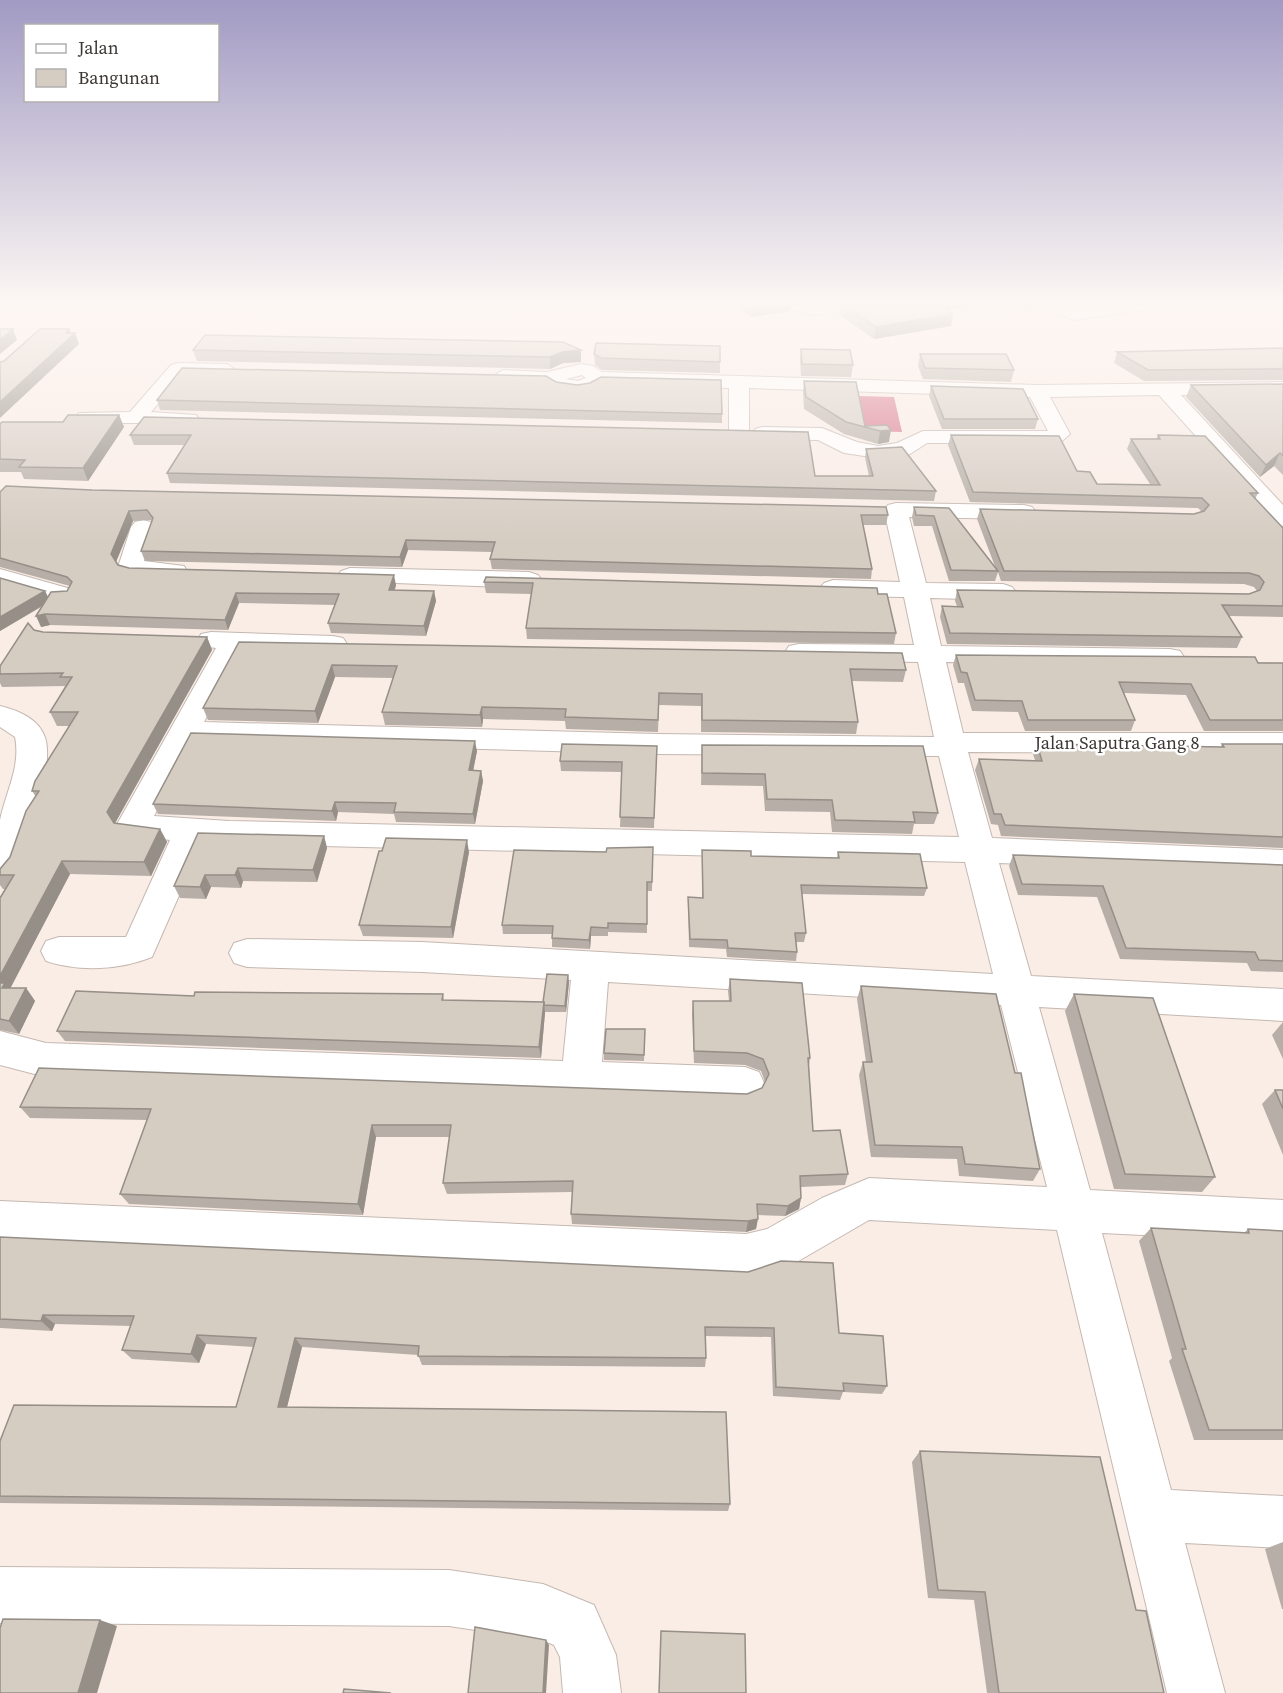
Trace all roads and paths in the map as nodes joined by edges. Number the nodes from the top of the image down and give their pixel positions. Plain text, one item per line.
1 (165, 384) edge
2 (574, 384) edge
3 (739, 384) edge
4 (796, 384) edge
5 (910, 386) junction
6 (1283, 388) edge
7 (1037, 390) junction
8 (1165, 390) junction
9 (570, 408) edge
10 (86, 417) edge
11 (135, 418) junction
12 (207, 420) edge
13 (919, 420) junction
14 (716, 432) edge
15 (739, 432) junction
16 (1049, 513) edge
17 (1281, 515) edge
18 (143, 527) dead end
19 (203, 572) edge
20 (321, 575) edge
21 (0, 577) edge
22 (548, 581) edge
23 (808, 588) edge
24 (914, 590) junction
25 (1030, 592) edge
26 (62, 594) edge
27 (188, 640) edge
28 (234, 641) junction
29 (354, 645) edge
30 (779, 652) edge
31 (931, 653) junction
32 (1200, 657) edge
33 (0, 715) edge
34 (185, 731) junction
35 (1283, 743) edge
36 (951, 744) junction
37 (30, 771) junction
38 (0, 787) edge
39 (191, 831) junction
40 (980, 850) junction
41 (1283, 862) edge
42 (0, 869) edge
43 (59, 951) dead end
44 (247, 953) dead end
45 (591, 966) junction
46 (1017, 991) junction
47 (1283, 1005) edge
48 (0, 1048) edge
49 (581, 1079) junction
50 (746, 1085) dead end
51 (1074, 1210) junction
52 (1283, 1221) edge
53 (0, 1223) edge
54 (1150, 1515) junction
55 (1283, 1522) edge
56 (0, 1596) edge
57 (592, 1693) edge
58 (1196, 1693) edge

1 - 11 street
2 - 9 street
3 - 15 street
4 - 5 street
5 - 7 street
5 - 13 street
6 - 8 street
7 - 8 street
7 - 13 street
8 - 17 street
10 - 11 street
11 - 12 street
13 - 15 street
14 - 15 street
16 - 24 street
18 - 19 street
20 - 22 street
21 - 26 street
23 - 24 street
24 - 25 street
24 - 31 street
27 - 28 street
28 - 29 street
28 - 34 street
30 - 31 street
31 - 32 street
31 - 36 street
33 - 37 street
34 - 36 street, Jalan Saputra Gang 8
34 - 39 street
35 - 36 street, Jalan Saputra Gang 8
36 - 40 street
37 - 38 street
37 - 42 street
39 - 40 street
39 - 43 street
40 - 41 street
40 - 46 street
44 - 45 street
45 - 46 street
45 - 49 street
46 - 47 street
46 - 51 street
48 - 49 street
49 - 50 street
51 - 52 street
51 - 53 street
51 - 54 street
54 - 55 street
54 - 58 street
56 - 57 street

